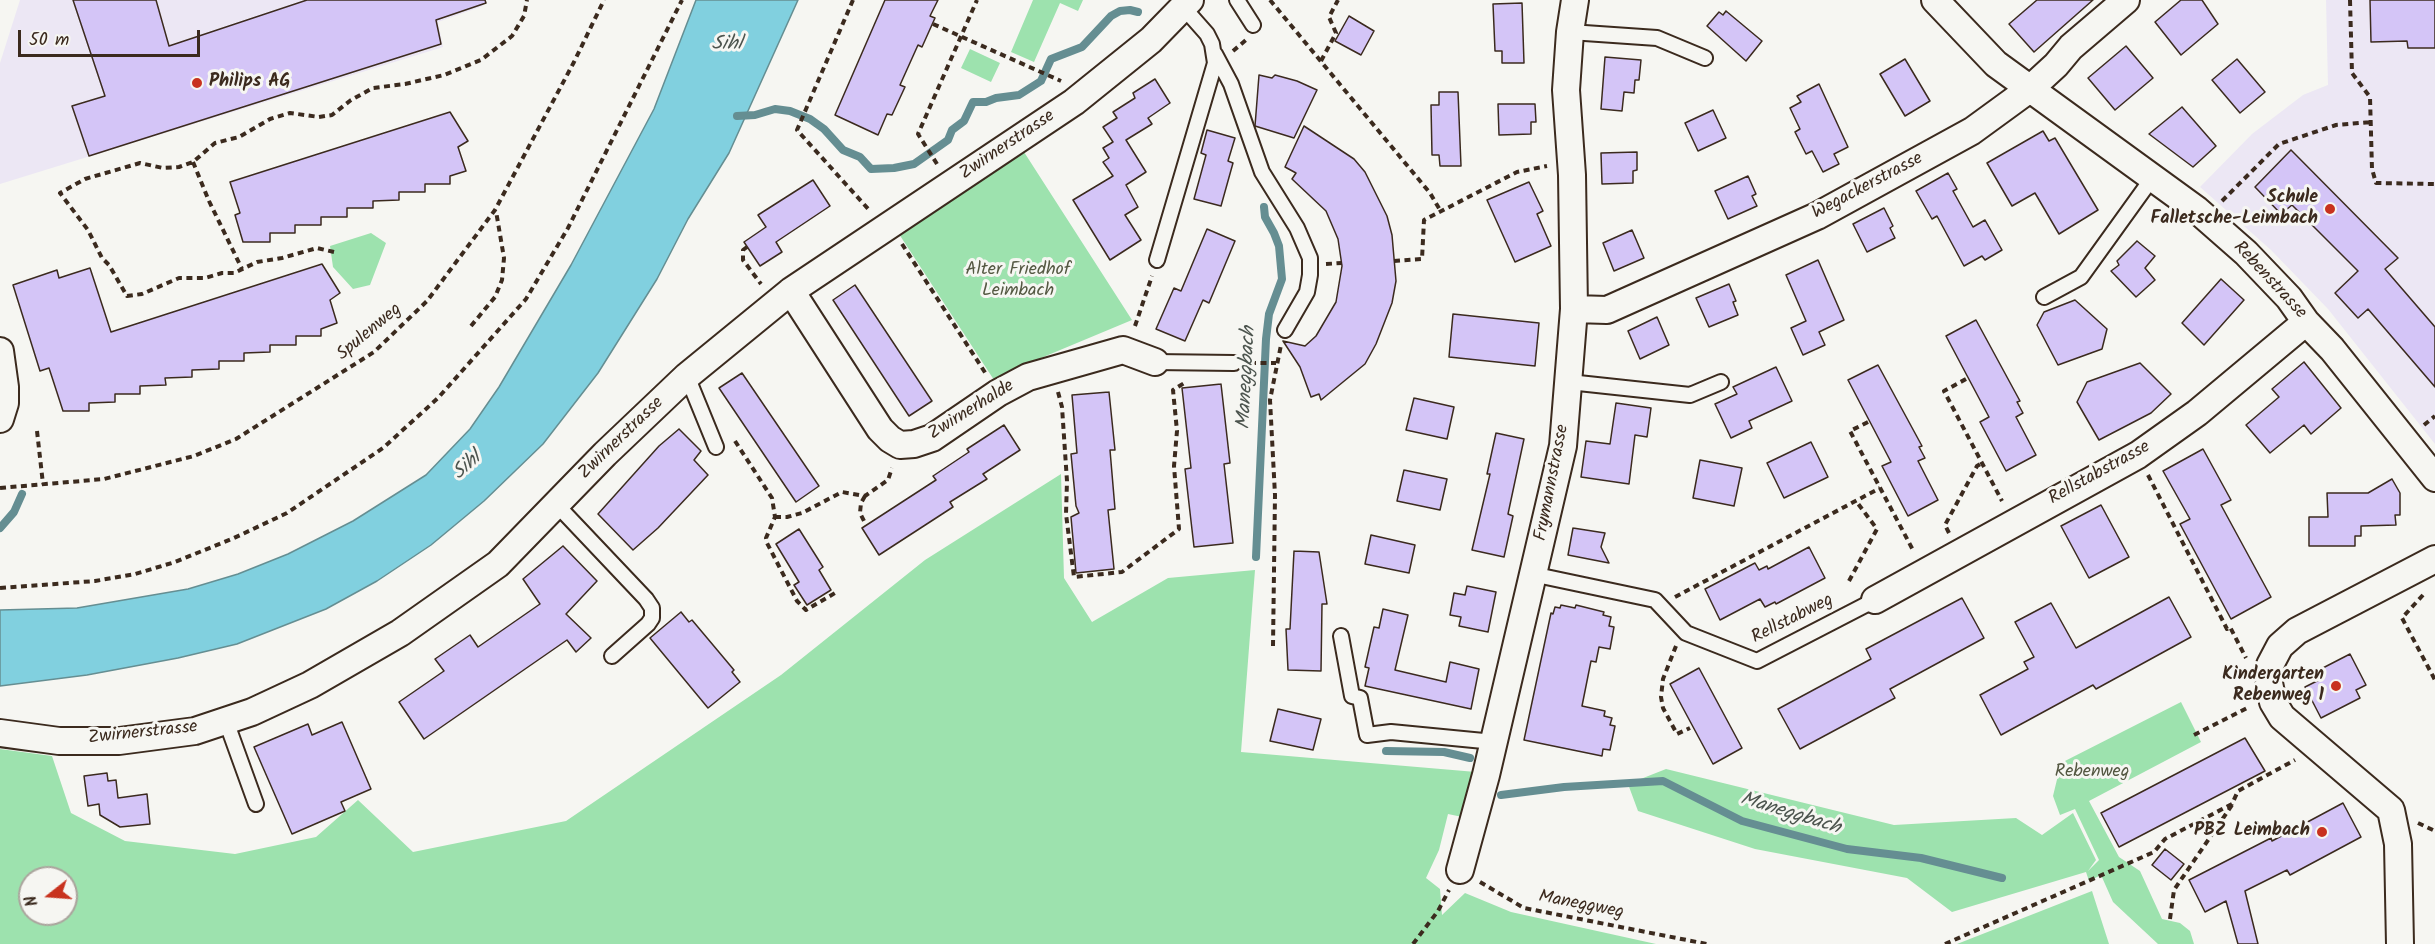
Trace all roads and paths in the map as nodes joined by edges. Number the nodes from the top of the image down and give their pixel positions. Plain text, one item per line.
1 (527, 0) edge
2 (604, 0) edge
3 (682, 0) edge
4 (853, 0) edge
5 (977, 0) edge
6 (1237, 0) edge
7 (1270, 0) edge
8 (1338, 0) edge
9 (1575, 0) edge
10 (1935, 0) edge
11 (2126, 0) edge
12 (2350, 0) edge
13 (1187, 4) edge
14 (933, 24) dead end
15 (1253, 24) joint
16 (1570, 32) junction
17 (961, 36) junction
18 (1217, 58) junction
19 (1705, 58) dead end
20 (1321, 61) junction
21 (1058, 79) dead end
22 (2031, 88) junction
23 (2371, 122) junction
24 (193, 162) junction
25 (1556, 164) dead end
26 (937, 165) dead end
27 (2153, 177) junction
28 (2435, 184) edge
29 (2216, 207) dead end
30 (495, 210) junction
31 (1440, 210) junction
32 (894, 232) junction
33 (747, 247) dead end
34 (334, 252) dead end
35 (1157, 260) joint
36 (1394, 261) dead end
37 (242, 269) junction
38 (786, 296) junction
39 (2044, 297) dead end
40 (1574, 309) junction
41 (2306, 322) junction
42 (471, 326) dead end
43 (1135, 326) dead end
44 (1286, 330) joint
45 (0, 351) edge
46 (1155, 362) joint
47 (1196, 363) junction
48 (1234, 363) dead end
49 (1260, 363) dead end
50 (1275, 363) junction
51 (1053, 370) junction
52 (984, 372) dead end
53 (687, 376) junction
54 (1966, 379) dead end
55 (1569, 382) junction
56 (1721, 382) dead end
57 (2435, 416) edge
58 (0, 419) edge
59 (1868, 422) dead end
60 (2418, 430) dead end
61 (37, 431) dead end
62 (733, 438) dead end
63 (900, 445) junction
64 (716, 447) dead end
65 (1982, 463) junction
66 (2144, 466) dead end
67 (2435, 478) edge
68 (43, 484) junction
69 (0, 488) edge
70 (1880, 488) junction
71 (865, 496) junction
72 (1856, 501) junction
73 (2003, 503) dead end
74 (556, 504) junction
75 (775, 517) junction
76 (866, 525) dead end
77 (1953, 541) dead end
78 (2435, 559) edge
79 (1919, 561) dead end
80 (1546, 577) dead end
81 (1849, 581) dead end
82 (0, 588) edge
83 (835, 593) dead end
84 (2427, 593) dead end
85 (1869, 603) joint
86 (1661, 605) junction
87 (1686, 633) junction
88 (1341, 636) dead end
89 (1273, 646) dead end
90 (612, 656) dead end
91 (2250, 667) dead end
92 (2435, 680) edge
93 (2258, 703) dead end
94 (226, 721) junction
95 (1690, 728) dead end
96 (0, 733) edge
97 (2194, 735) dead end
98 (1494, 742) junction
99 (2300, 758) dead end
100 (256, 804) dead end
101 (2232, 804) junction
102 (1460, 870) junction
103 (2170, 919) dead end
104 (1413, 944) edge
105 (1707, 944) edge
106 (1945, 944) edge
107 (2400, 944) edge

1 - 24 path
2 - 30 path, Spulenweg
3 - 82 path
4 - 32 path
5 - 17 path
6 - 15 lane
7 - 20 path
8 - 20 path
9 - 16 street, Frymannstrasse
10 - 22 street, Rebenstrasse
11 - 22 street, Wegackerstrasse
12 - 23 path
13 - 18 lane
13 - 32 street, Zwirnerstrasse
14 - 17 path
15 - 18 path
16 - 19 lane
16 - 40 street, Frymannstrasse
17 - 21 path
17 - 26 path
18 - 35 lane
18 - 44 lane
20 - 31 path
22 - 27 street, Rebenstrasse
22 - 40 street, Wegackerstrasse
23 - 28 path
23 - 29 path
24 - 37 path
24 - 37 path
25 - 31 path
27 - 39 lane
27 - 41 street, Rebenstrasse
30 - 42 path
30 - 68 path, Spulenweg
31 - 36 path
32 - 38 street, Zwirnerstrasse
32 - 52 path
33 - 38 path
34 - 37 path
35 - 43 path
38 - 53 street, Zwirnerstrasse
38 - 63 street
40 - 55 street, Frymannstrasse
41 - 67 street, Rebenstrasse
41 - 85 street, Rellstabstrasse
44 - 50 path
45 - 58 street
46 - 47 lane
46 - 51 street, Zwirnerhalde
47 - 48 lane
47 - 51 path
49 - 50 path
50 - 89 path
51 - 63 street, Zwirnerhalde
53 - 64 lane
53 - 74 street, Zwirnerstrasse
54 - 65 path
55 - 56 lane
55 - 98 street, Frymannstrasse
57 - 60 path
59 - 70 path
61 - 68 path
62 - 75 path
63 - 71 path
65 - 73 path
65 - 77 path
66 - 91 path
68 - 69 path, Spulenweg
70 - 72 path
70 - 79 path
71 - 75 path
71 - 76 path
72 - 81 path
72 - 86 path
74 - 90 lane
74 - 94 street, Zwirnerstrasse
75 - 83 path
78 - 107 street
80 - 86 lane, Rellstabweg
84 - 92 path
85 - 87 lane, Rellstabweg
86 - 87 lane, Rellstabweg
87 - 95 path
88 - 98 lane
93 - 97 path
94 - 96 street, Zwirnerstrasse
94 - 100 lane
98 - 102 street, Frymannstrasse
99 - 101 path
101 - 103 path
101 - 106 path
102 - 104 path
102 - 105 path, Maneggweg

